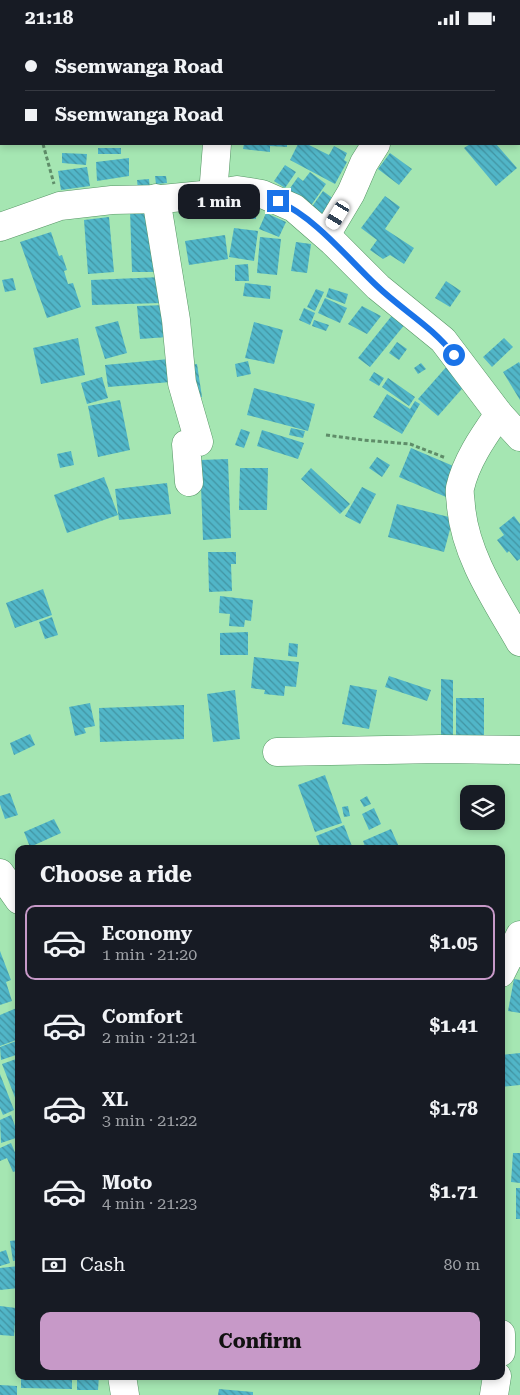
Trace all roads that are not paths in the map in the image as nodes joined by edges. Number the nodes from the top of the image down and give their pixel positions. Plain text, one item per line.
1 (217, 145) edge
2 (375, 145) edge
3 (213, 194) junction
4 (156, 198) junction
5 (0, 227) edge
6 (326, 235) junction
7 (499, 414) junction
8 (520, 437) edge
9 (189, 482) dead end
10 (520, 643) edge
11 (520, 750) edge
12 (277, 752) dead end
13 (0, 873) edge
14 (15, 894) edge
15 (520, 935) edge
16 (505, 965) edge
17 (123, 1380) edge
18 (496, 1380) edge
19 (125, 1395) edge
20 (494, 1395) edge

1 - 3 street
2 - 6 street
3 - 4 street
3 - 6 street
4 - 5 street
4 - 9 street
6 - 7 street
7 - 8 street
7 - 10 street
11 - 12 street
13 - 14 street
15 - 16 street
17 - 19 street
18 - 20 street

